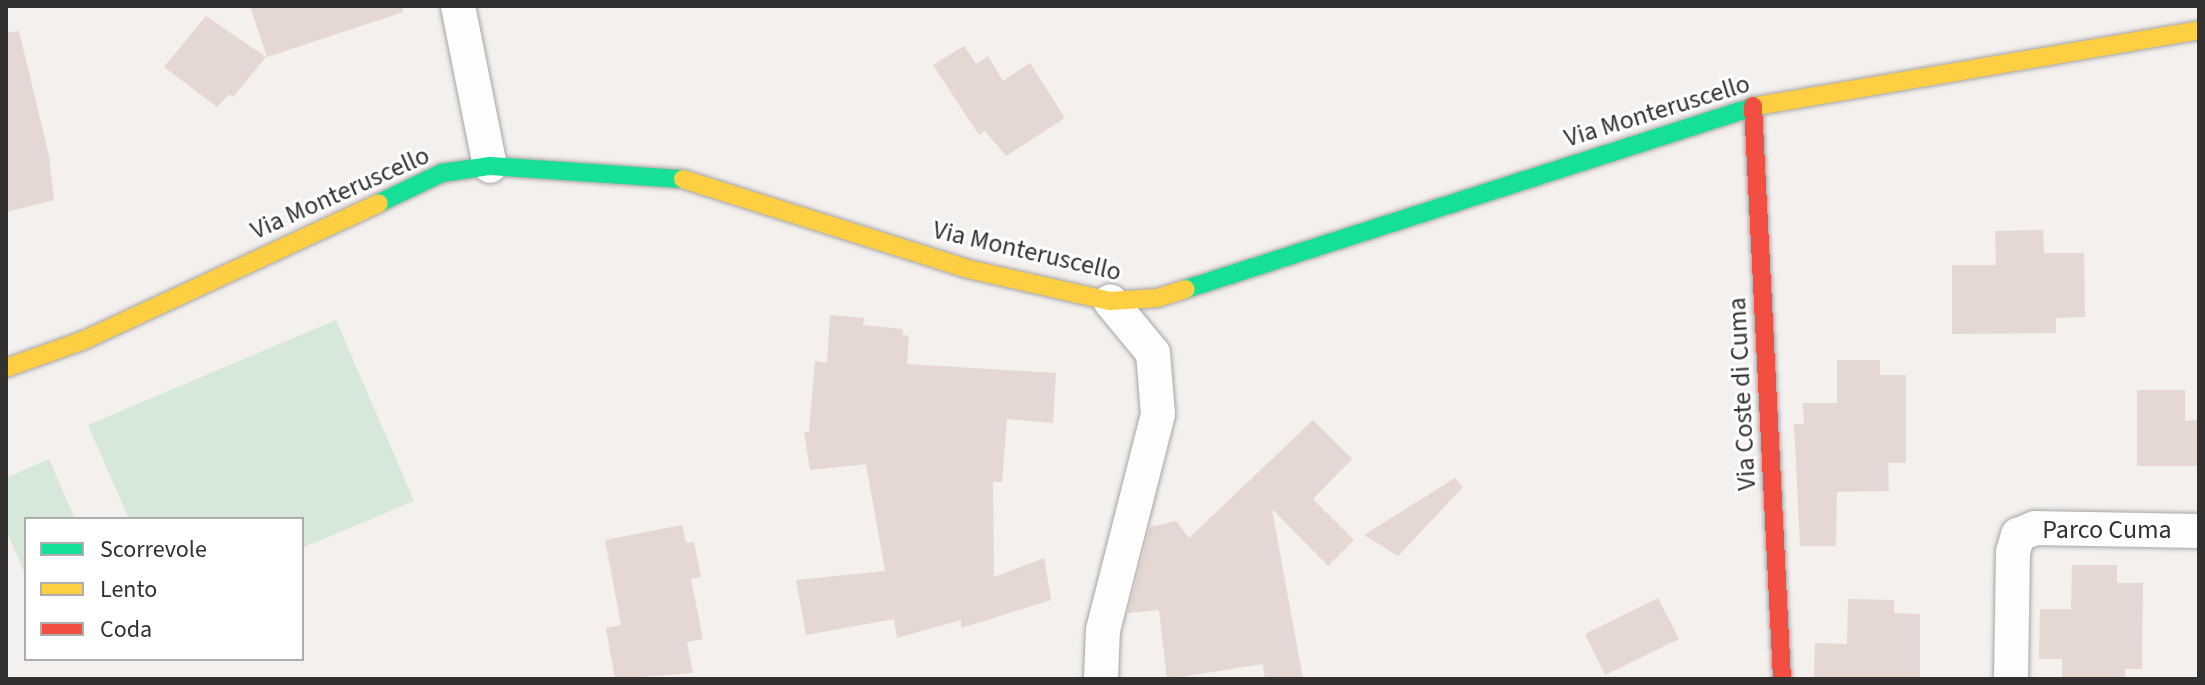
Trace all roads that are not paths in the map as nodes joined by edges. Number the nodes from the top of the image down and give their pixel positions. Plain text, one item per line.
1 (458, 6) edge
2 (2199, 30) edge
3 (1753, 106) junction
4 (490, 166) junction
5 (1110, 301) junction
6 (6, 368) edge
7 (2199, 531) edge
8 (1101, 679) edge
9 (1782, 679) edge
10 (2011, 679) edge

1 - 4 street
2 - 3 street, Via Monteruscello
3 - 5 street, Via Monteruscello
3 - 9 street, Via Coste di Cuma
4 - 5 street, Via Monteruscello
4 - 6 street, Via Monteruscello
5 - 8 street
7 - 10 street, Parco Cuma

